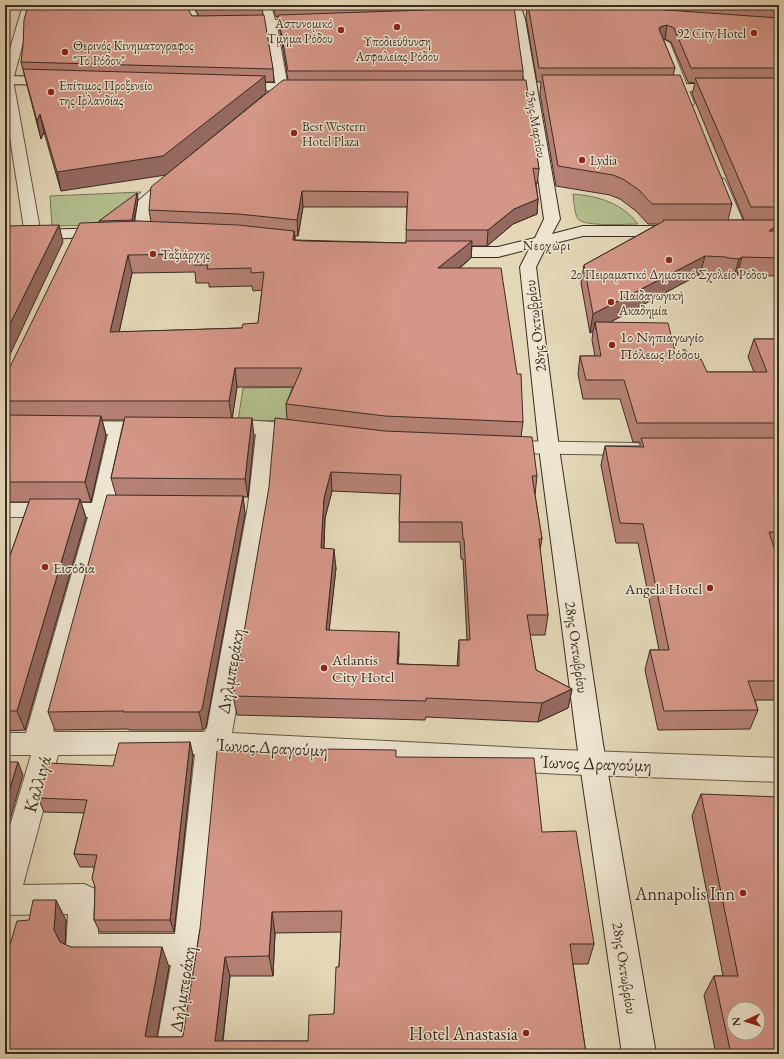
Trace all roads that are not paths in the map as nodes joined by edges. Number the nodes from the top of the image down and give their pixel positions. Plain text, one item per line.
1 (187, 5) edge
2 (266, 5) edge
3 (28, 7) edge
4 (518, 11) edge
5 (319, 21) edge
6 (271, 23) junction
7 (20, 35) junction
8 (5, 36) edge
9 (664, 42) edge
10 (6, 80) edge
11 (70, 82) edge
12 (227, 86) edge
13 (282, 88) junction
14 (313, 88) edge
15 (643, 88) edge
16 (681, 88) junction
17 (779, 88) edge
18 (252, 112) edge
19 (692, 114) edge
20 (181, 171) edge
21 (715, 172) edge
22 (724, 230) edge
23 (739, 230) junction
24 (692, 231) edge
25 (755, 231) edge
26 (5, 236) edge
27 (33, 236) junction
28 (540, 242) junction
29 (429, 252) edge
30 (58, 427) edge
31 (119, 428) junction
32 (173, 428) edge
33 (205, 428) edge
34 (267, 428) junction
35 (318, 435) edge
36 (487, 447) edge
37 (549, 448) junction
38 (653, 449) edge
39 (125, 505) edge
40 (101, 507) junction
41 (5, 510) edge
42 (210, 743) junction
43 (5, 744) edge
44 (48, 744) junction
45 (592, 763) junction
46 (779, 770) edge
47 (5, 894) edge
48 (5, 900) edge
49 (189, 949) junction
50 (172, 1054) edge
51 (639, 1054) edge

1 - 6 street
2 - 6 street
3 - 7 street
4 - 28 street, 25ης Μαρτίου
5 - 6 street
6 - 13 street
7 - 8 street
7 - 10 street
9 - 16 street
10 - 11 street
10 - 27 street
12 - 13 street
13 - 14 street
13 - 18 street
15 - 16 street
16 - 17 street
16 - 19 street
20 - 27 street
21 - 23 street
22 - 23 street
23 - 25 street
24 - 28 street
26 - 27 street
28 - 29 street
28 - 37 street, 28ης Οκτωβρίου
30 - 31 street
31 - 32 street
31 - 40 street
33 - 34 street
34 - 35 street
34 - 42 street, Δηλμπεράκη
36 - 37 street
37 - 38 street
37 - 45 street, 28ης Οκτωβρίου
39 - 40 street
40 - 41 street
40 - 44 street
42 - 44 street, Ίωνος Δραγούμη
42 - 45 street, Ίωνος Δραγούμη
42 - 49 street, Δηλμπεράκη
43 - 44 street, Ίωνος Δραγούμη
44 - 47 street, Καλλιγά
45 - 46 street, Ίωνος Δραγούμη
45 - 51 street, 28ης Οκτωβρίου
48 - 49 street
49 - 50 street, Δηλμπεράκη

